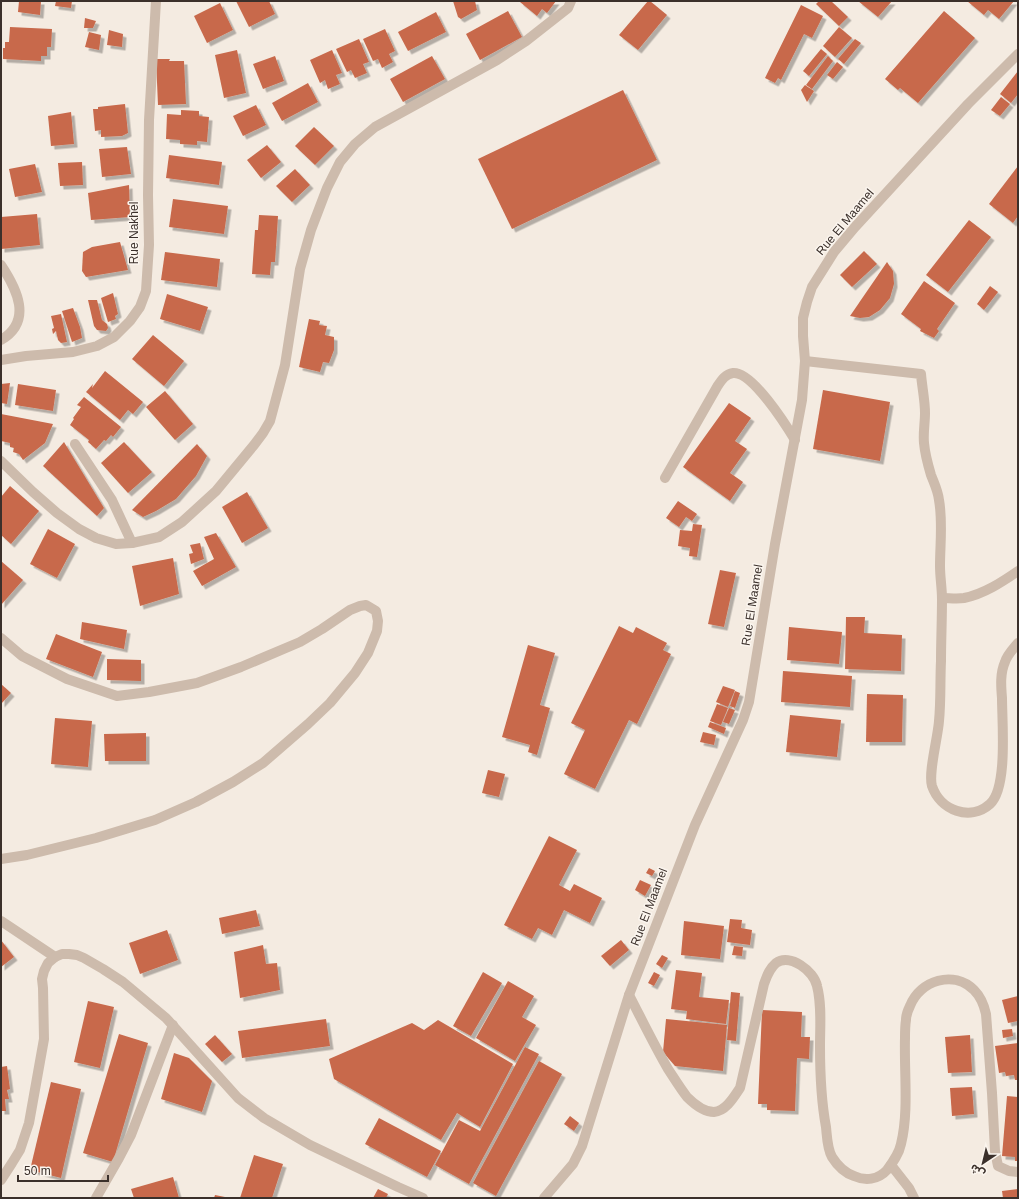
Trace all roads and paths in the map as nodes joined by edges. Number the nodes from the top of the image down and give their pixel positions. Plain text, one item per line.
1 (571, 1) edge
2 (158, 2) edge
3 (1018, 54) edge
4 (1, 264) edge
5 (1, 340) edge
6 (1, 360) edge
7 (805, 361) junction
8 (795, 440) junction
9 (75, 444) dead end
10 (1, 461) edge
11 (665, 478) dead end
12 (132, 543) junction
13 (1018, 571) edge
14 (942, 598) junction
15 (1, 638) edge
16 (1018, 643) edge
17 (1, 859) edge
18 (1, 921) edge
19 (55, 957) junction
20 (629, 995) junction
21 (173, 1025) junction
22 (891, 1166) junction
23 (1018, 1172) edge
24 (1, 1180) edge
25 (96, 1198) edge
26 (424, 1198) edge
27 (544, 1198) edge
28 (914, 1198) edge

1 - 12 street
2 - 6 street, Rue Nakhel
3 - 7 street, Rue El Maamel
4 - 5 street
7 - 8 street, Rue El Maamel
7 - 14 street
8 - 11 street
8 - 20 street, Rue El Maamel
9 - 12 street
10 - 12 street
13 - 14 street
14 - 16 street
15 - 17 street
18 - 19 street
19 - 21 street
19 - 24 street
20 - 22 street
20 - 27 street, Rue El Maamel
21 - 25 street
21 - 26 street
22 - 23 street
22 - 28 street

